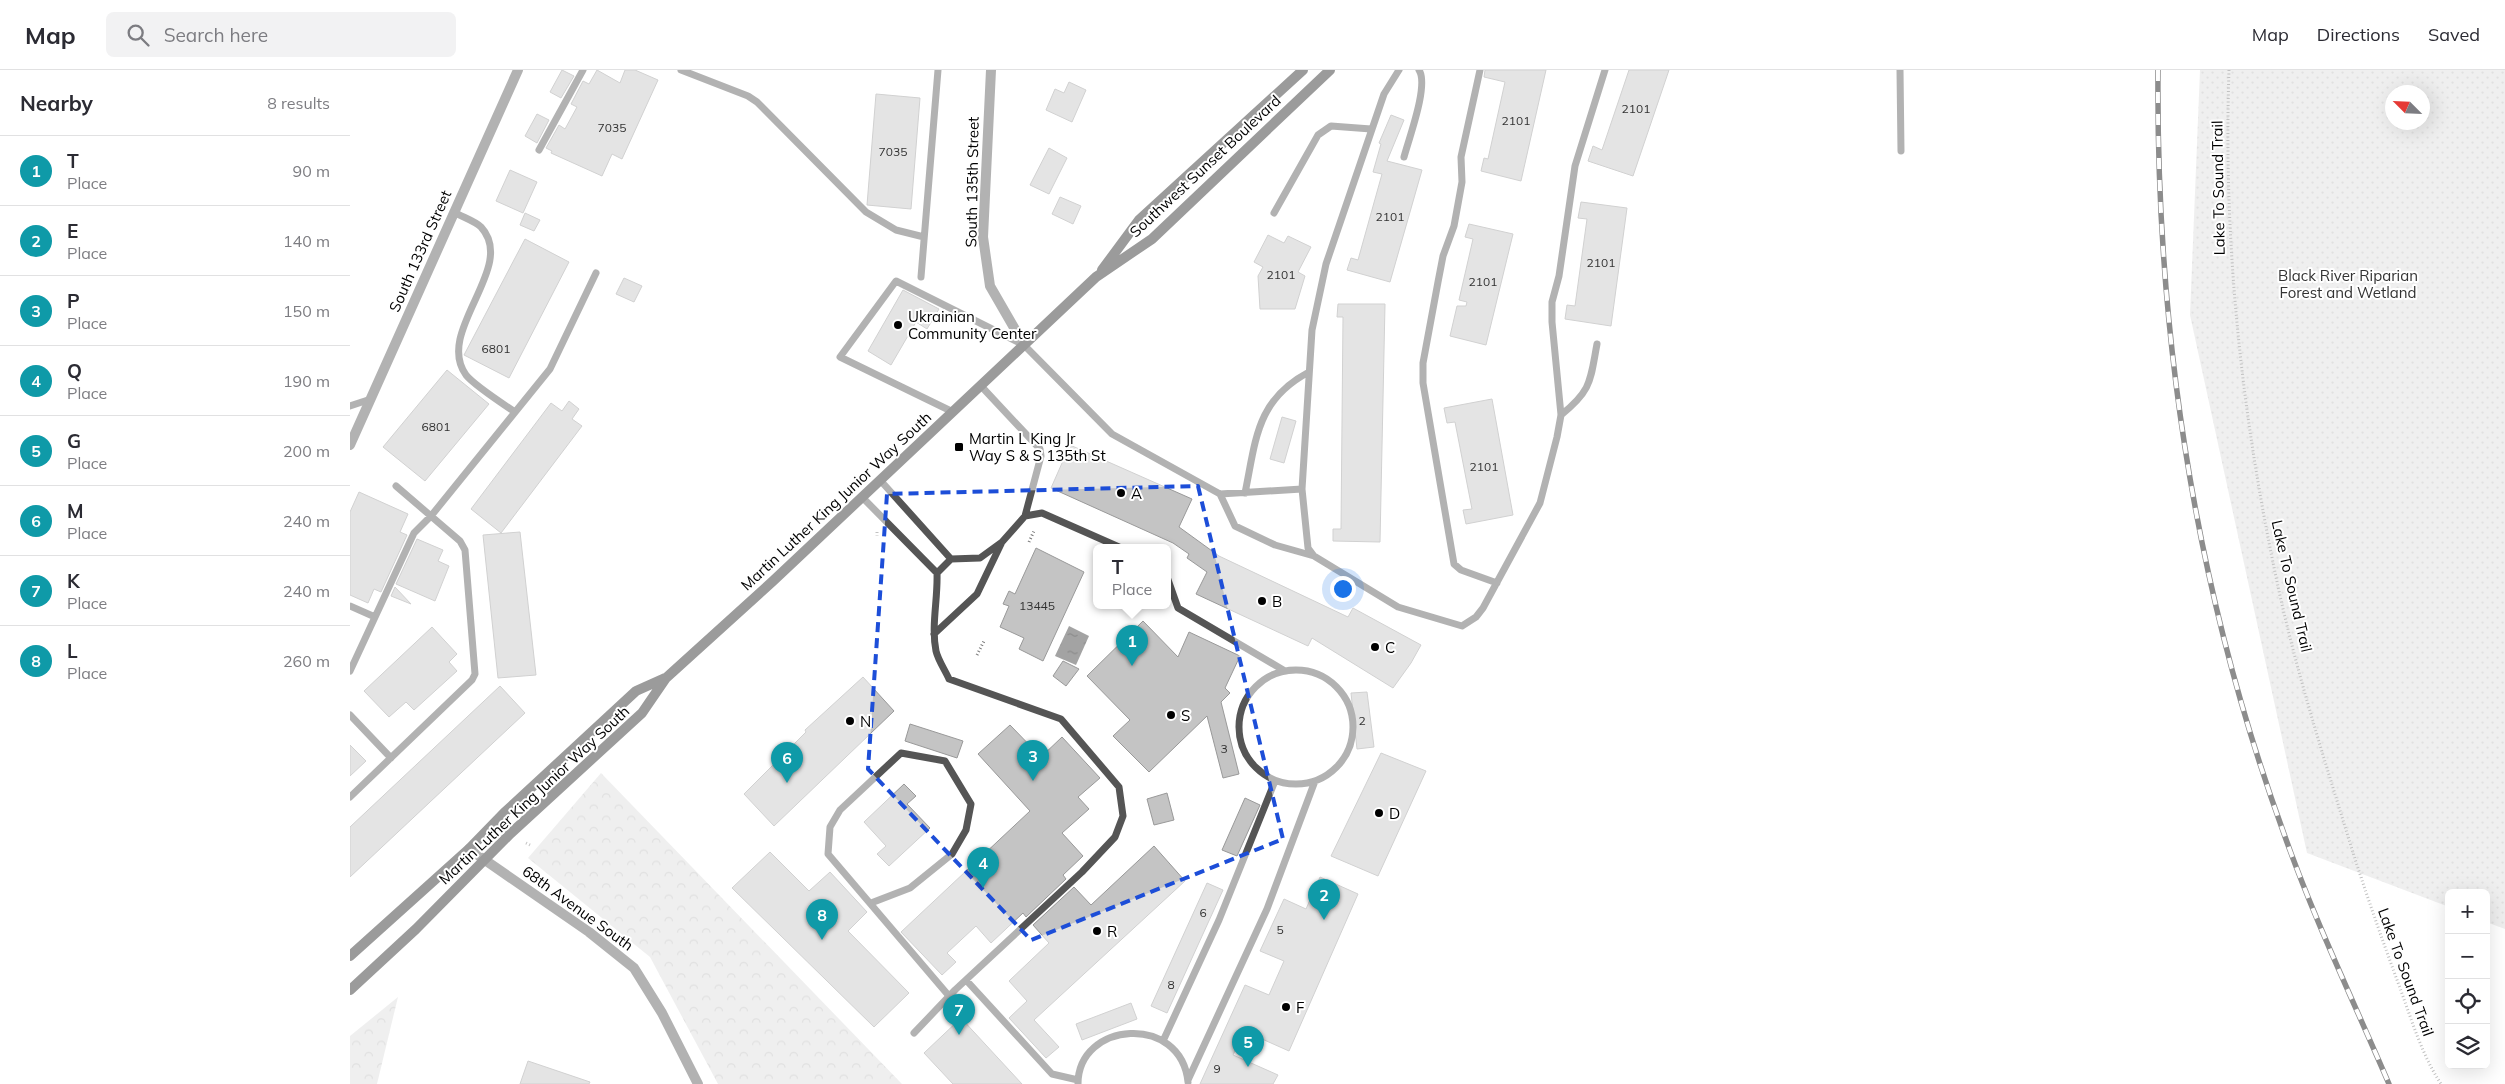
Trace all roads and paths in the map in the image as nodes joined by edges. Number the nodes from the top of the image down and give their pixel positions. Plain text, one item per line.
1 (518, 70) edge
2 (583, 70) edge
3 (681, 70) edge
4 (938, 70) edge
5 (991, 70) edge
6 (1303, 70) edge
7 (1330, 70) edge
8 (1399, 70) edge
9 (1419, 70) edge
10 (1480, 70) edge
11 (1605, 70) edge
12 (1900, 70) edge
13 (2229, 70) edge
14 (1371, 129) junction
15 (539, 150) dead end
16 (1901, 151) dead end
17 (1404, 157) dead end
18 (454, 212) junction
19 (1274, 213) dead end
20 (924, 236) junction
21 (596, 273) dead end
22 (921, 277) dead end
23 (1096, 277) junction
24 (1597, 344) dead end
25 (1024, 345) junction
26 (1309, 372) junction
27 (981, 386) junction
28 (371, 399) junction
29 (350, 406) edge
30 (515, 412) junction
31 (953, 412) junction
32 (1562, 415) junction
33 (350, 445) edge
34 (880, 480) junction
35 (396, 486) dead end
36 (1302, 489) junction
37 (1245, 493) junction
38 (1220, 494) junction
39 (862, 498) junction
40 (431, 516) junction
41 (1025, 516) junction
42 (1034, 531) dead end
43 (1002, 542) junction
44 (1029, 542) dead end
45 (1112, 544) edge
46 (1314, 556) junction
47 (951, 559) junction
48 (937, 573) junction
49 (1497, 583) junction
50 (1171, 588) edge
51 (350, 606) edge
52 (375, 617) junction
53 (934, 634) junction
54 (984, 641) dead end
55 (977, 655) dead end
56 (350, 670) edge
57 (1285, 671) junction
58 (666, 678) junction
59 (350, 715) edge
60 (391, 758) junction
61 (1275, 781) junction
62 (1315, 781) junction
63 (350, 797) edge
64 (469, 849) junction
65 (484, 859) junction
66 (871, 903) junction
67 (350, 956) edge
68 (966, 980) junction
69 (350, 990) edge
70 (950, 996) junction
71 (914, 1033) dead end
72 (1163, 1041) junction
73 (1078, 1082) edge
74 (1188, 1082) edge
75 (698, 1084) edge
76 (2441, 1084) edge

1 - 18 street, South 133rd Street
2 - 15 lane
3 - 20 lane
4 - 20 lane
5 - 25 street, South 135th Street
6 - 23 main road, Southwest Sunset Boulevard
7 - 23 main road, Southwest Sunset Boulevard
8 - 14 lane
9 - 17 lane
10 - 49 lane
11 - 32 lane
12 - 16 lane
13 - 76 path, Lake To Sound Trail
14 - 19 lane
14 - 26 lane
18 - 28 street, South 133rd Street
18 - 30 lane
20 - 22 lane
21 - 30 lane
23 - 25 main road, Southwest Sunset Boulevard
24 - 32 lane
25 - 27 main road, Martin Luther King Junior Way South
25 - 31 lane
25 - 38 lane
26 - 36 lane
26 - 37 lane
27 - 31 main road, Martin Luther King Junior Way South
27 - 41 lane
28 - 29 lane
28 - 33 street, South 133rd Street
30 - 40 lane
31 - 34 main road, Martin Luther King Junior Way South
32 - 49 lane
34 - 39 main road, Martin Luther King Junior Way South
34 - 47 lane
35 - 40 lane
36 - 37 lane
36 - 46 lane
37 - 38 lane
38 - 46 lane
39 - 48 lane
39 - 58 main road, Martin Luther King Junior Way South
40 - 52 lane
40 - 60 lane
41 - 43 lane
41 - 45 lane
42 - 44 path
43 - 47 lane
43 - 53 lane
46 - 49 lane
47 - 48 lane
48 - 53 lane
50 - 57 lane
51 - 52 lane
52 - 56 lane
53 - 68 lane
54 - 55 path
57 - 61 lane
57 - 62 lane
58 - 64 main road, Martin Luther King Junior Way South
58 - 65 main road, Martin Luther King Junior Way South
59 - 60 lane
60 - 63 lane
61 - 62 lane
61 - 72 lane
62 - 74 lane
64 - 65 street, 68th Avenue South
64 - 67 main road, Martin Luther King Junior Way South
65 - 69 main road, Martin Luther King Junior Way South
65 - 75 street, 68th Avenue South
66 - 66 lane
66 - 70 lane
68 - 70 lane
68 - 73 lane
70 - 71 lane
72 - 73 lane
72 - 74 lane

